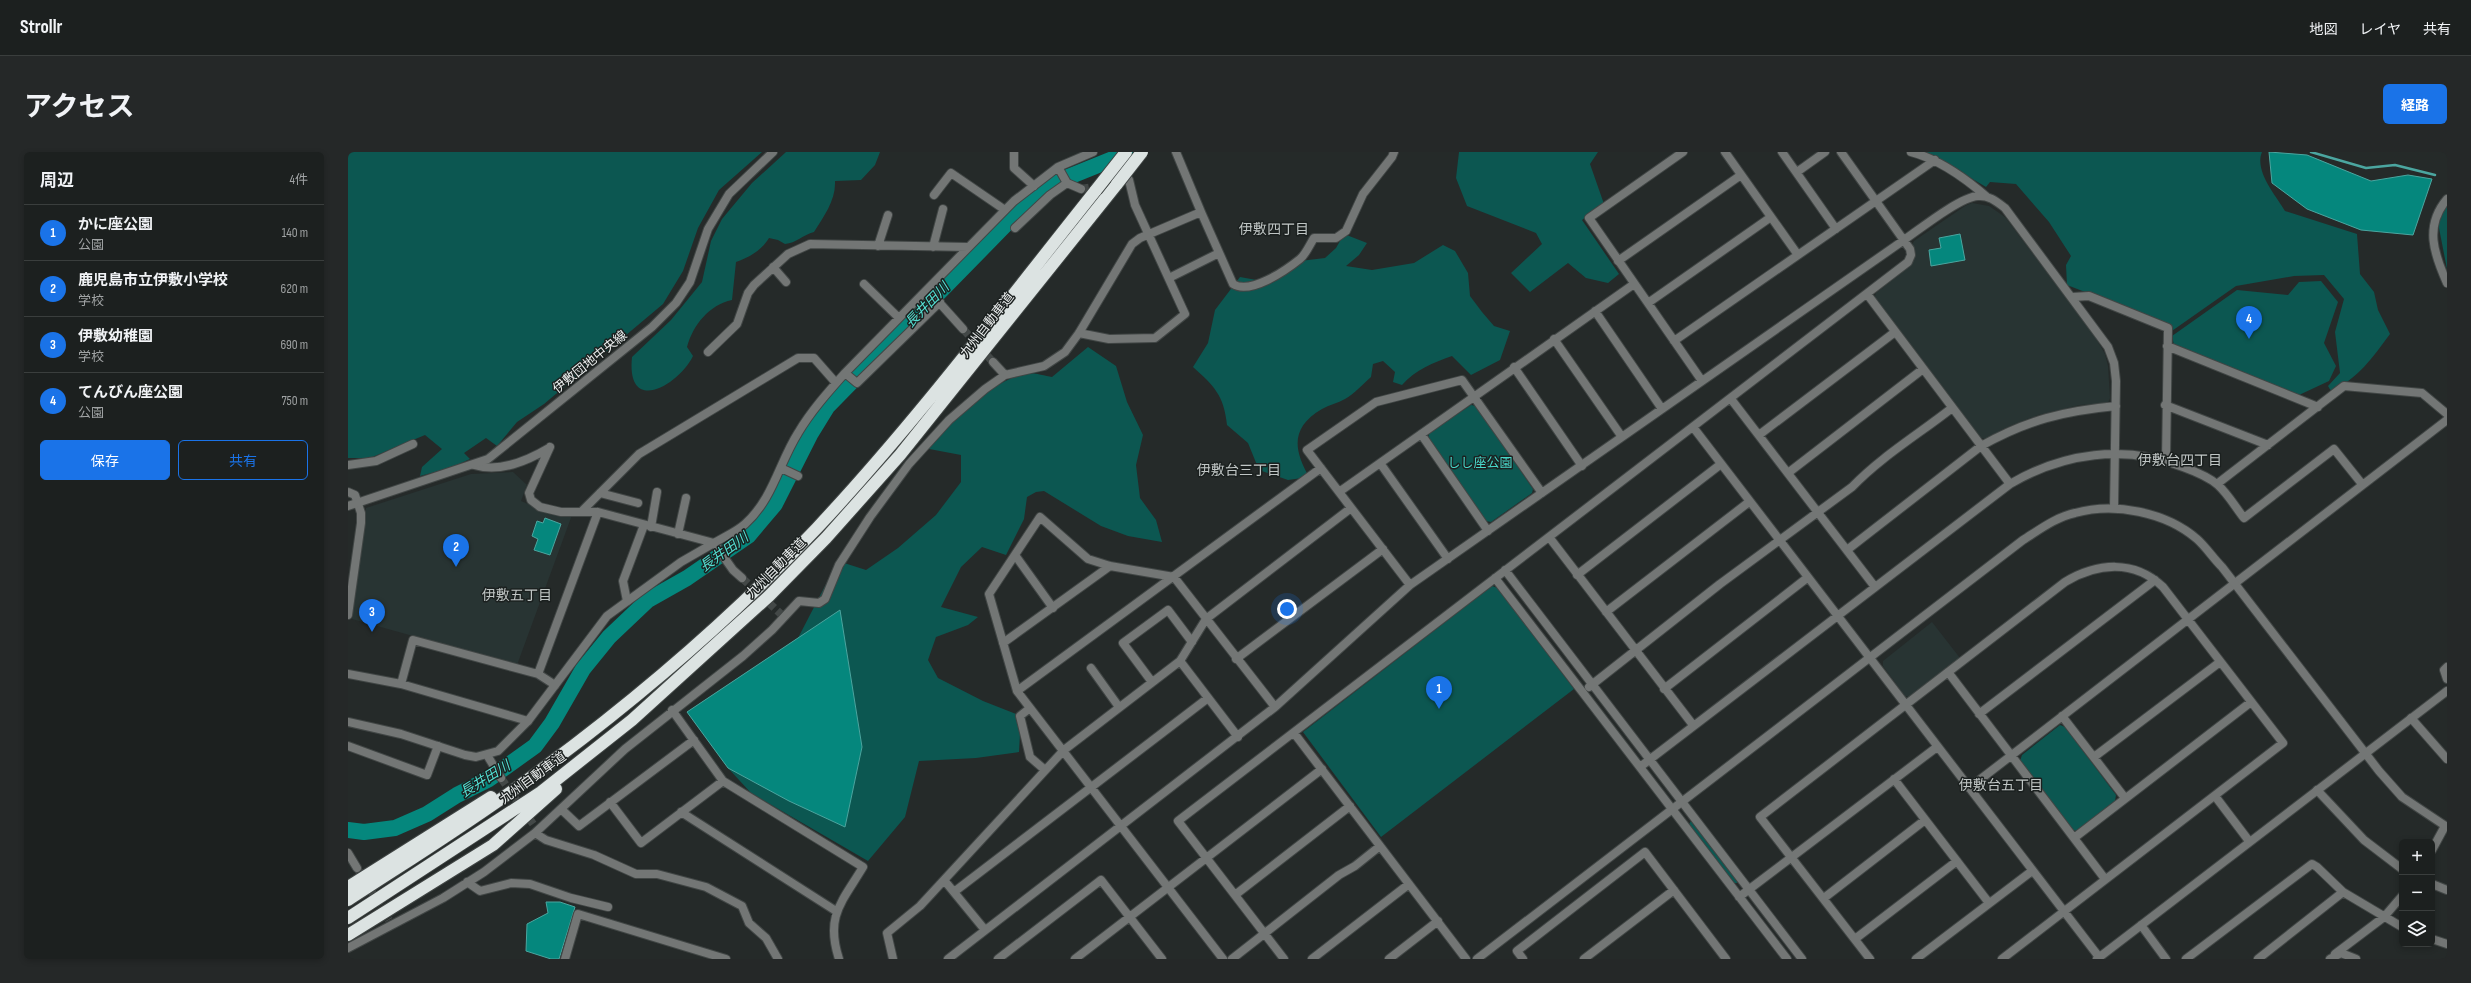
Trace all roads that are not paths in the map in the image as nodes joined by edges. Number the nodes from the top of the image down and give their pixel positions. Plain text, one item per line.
1 (773, 152) edge
2 (1014, 152) edge
3 (1071, 152) edge
4 (1093, 152) edge
5 (1126, 152) edge
6 (1142, 152) edge
7 (1176, 152) edge
8 (1394, 152) edge
9 (1683, 152) edge
10 (1725, 152) edge
11 (1782, 152) edge
12 (1825, 152) edge
13 (1841, 152) edge
14 (1911, 152) edge
15 (1935, 160) junction
16 (1071, 161) junction
17 (1058, 167) junction
18 (1797, 172) junction
19 (1741, 175) junction
20 (1129, 180) dead end
21 (1067, 183) junction
22 (1034, 186) junction
23 (1081, 188) tunnel mouth
24 (934, 195) dead end
25 (1988, 197) junction
26 (2447, 199) edge
27 (1876, 200) junction
28 (942, 209) dead end
29 (1005, 210) junction
30 (1201, 212) junction
31 (888, 214) dead end
32 (1771, 217) junction
33 (1015, 228) dead end
34 (1836, 229) junction
35 (1149, 235) junction
36 (1904, 240) junction
37 (878, 246) junction
38 (933, 247) junction
39 (968, 247) junction
40 (1219, 253) junction
41 (1798, 255) junction
42 (1618, 261) junction
43 (773, 267) junction
44 (1169, 278) junction
45 (786, 282) dead end
46 (2447, 283) edge
47 (864, 284) dead end
48 (1634, 284) junction
49 (928, 290) junction
50 (1867, 294) junction
51 (2072, 297) junction
52 (940, 302) junction
53 (1648, 303) junction
54 (1595, 311) junction
55 (899, 318) junction
56 (964, 329) tunnel mouth
57 (1895, 332) junction
58 (1079, 333) junction
59 (1554, 339) junction
60 (1674, 341) junction
61 (2167, 346) junction
62 (708, 352) dead end
63 (993, 362) tunnel mouth
64 (1514, 367) junction
65 (1923, 369) junction
66 (845, 373) junction
67 (1005, 375) junction
68 (1702, 381) junction
69 (836, 383) junction
70 (1474, 396) junction
71 (1731, 399) junction
72 (2165, 405) junction
73 (2116, 406) junction
74 (2318, 407) junction
75 (1952, 408) junction
76 (1662, 409) junction
77 (2447, 414) edge
78 (2447, 420) edge
79 (1693, 427) junction
80 (1421, 434) junction
81 (1759, 435) junction
82 (1622, 437) junction
83 (413, 444) dead end
84 (2268, 445) junction
85 (1981, 446) junction
86 (2115, 453) junction
87 (2166, 460) junction
88 (1380, 463) junction
89 (1721, 464) junction
90 (348, 465) edge
91 (474, 465) junction
92 (1582, 466) junction
93 (781, 468) junction
94 (1321, 468) junction
95 (1788, 472) junction
96 (798, 476) dead end
97 (2010, 484) junction
98 (2217, 484) junction
99 (2362, 484) junction
100 (348, 492) edge
101 (657, 492) dead end
102 (1339, 492) junction
103 (600, 493) junction
104 (1542, 493) junction
105 (686, 498) dead end
106 (1749, 502) junction
107 (359, 503) junction
108 (638, 504) dead end
109 (348, 506) edge
110 (1351, 508) junction
111 (2114, 508) junction
112 (582, 512) junction
113 (598, 512) junction
114 (1818, 512) junction
115 (647, 526) junction
116 (1488, 531) junction
117 (678, 534) junction
118 (1549, 537) junction
119 (1780, 541) junction
120 (715, 545) junction
121 (1382, 549) junction
122 (1847, 550) junction
123 (1015, 555) junction
124 (1448, 559) junction
125 (1110, 566) junction
126 (351, 569) edge
127 (1505, 570) junction
128 (1577, 575) junction
129 (1174, 577) junction
130 (742, 578) tunnel mouth
131 (1495, 578) junction
132 (1807, 578) junction
133 (2155, 580) junction
134 (2234, 584) junction
135 (1410, 585) junction
136 (1875, 586) junction
137 (627, 601) junction
138 (1053, 608) junction
139 (1606, 612) junction
140 (348, 615) edge
141 (1837, 615) junction
142 (1206, 619) junction
143 (2188, 620) junction
144 (1192, 642) junction
145 (1002, 644) junction
146 (1636, 651) junction
147 (1236, 658) junction
148 (1869, 658) junction
149 (1180, 661) junction
150 (2220, 662) junction
151 (2447, 666) edge
152 (1091, 668) dead end
153 (1948, 672) junction
154 (348, 674) edge
155 (538, 674) junction
156 (2447, 679) edge
157 (1152, 682) junction
158 (401, 684) junction
159 (1592, 684) junction
160 (555, 685) junction
161 (1664, 689) junction
162 (1017, 691) junction
163 (2447, 691) edge
164 (1583, 692) junction
165 (1208, 698) junction
166 (2251, 702) junction
167 (1905, 705) junction
168 (1119, 707) junction
169 (1275, 707) junction
170 (1030, 708) junction
171 (672, 710) junction
172 (1979, 714) junction
173 (2062, 716) junction
174 (2411, 718) junction
175 (632, 720) junction
176 (528, 721) junction
177 (348, 722) edge
178 (1693, 725) junction
179 (1294, 733) junction
180 (1238, 737) junction
181 (694, 740) junction
182 (577, 743) junction
183 (348, 746) edge
184 (438, 746) junction
185 (1937, 747) junction
186 (1064, 750) junction
187 (2364, 753) junction
188 (2011, 756) junction
189 (2094, 757) junction
190 (489, 759) junction
191 (2447, 759) edge
192 (1649, 760) junction
193 (1640, 766) junction
194 (1322, 769) junction
195 (1045, 770) junction
196 (500, 777) tunnel mouth
197 (1894, 779) junction
198 (723, 781) junction
199 (1091, 788) junction
200 (1969, 788) junction
201 (2317, 790) junction
202 (2215, 796) junction
203 (2125, 798) junction
204 (1681, 801) junction
205 (610, 802) junction
206 (1350, 806) junction
207 (1671, 808) junction
208 (561, 809) junction
209 (681, 812) junction
210 (1925, 820) junction
211 (1121, 826) junction
212 (2446, 826) edge
213 (535, 833) junction
214 (2074, 838) junction
215 (2249, 841) junction
216 (2435, 845) edge
217 (1380, 846) junction
218 (349, 858) edge
219 (1207, 858) junction
220 (1792, 858) junction
221 (1957, 861) junction
222 (2399, 867) edge
223 (358, 868) tunnel mouth
224 (2032, 871) junction
225 (2105, 879) junction
226 (944, 880) junction
227 (467, 882) junction
228 (1409, 884) junction
229 (2435, 885) edge
230 (348, 887) edge
231 (1168, 888) junction
232 (1750, 889) junction
233 (1674, 890) junction
234 (2447, 890) edge
235 (954, 892) junction
236 (2343, 892) junction
237 (1235, 895) junction
238 (1739, 897) junction
239 (1824, 898) junction
240 (348, 900) edge
241 (2399, 900) edge
242 (1989, 903) junction
243 (608, 907) dead end
244 (836, 911) junction
245 (2064, 912) junction
246 (1130, 917) junction
247 (2384, 917) junction
248 (348, 918) edge
249 (1438, 921) junction
250 (2141, 925) junction
251 (2399, 925) edge
252 (985, 930) junction
253 (348, 935) edge
254 (1266, 935) junction
255 (1855, 940) junction
256 (2435, 940) edge
257 (2447, 944) edge
258 (348, 948) edge
259 (2332, 957) edge
260 (1158, 958) edge
261 (2098, 958) edge
262 (565, 959) edge
263 (726, 959) edge
264 (778, 959) edge
265 (839, 959) edge
266 (893, 959) edge
267 (948, 959) edge
268 (998, 959) edge
269 (1075, 959) edge
270 (1223, 959) edge
271 (1232, 959) edge
272 (1284, 959) edge
273 (1312, 959) edge
274 (1388, 959) edge
275 (1466, 959) edge
276 (1477, 959) edge
277 (1523, 959) edge
278 (1584, 959) edge
279 (1726, 959) edge
280 (1787, 959) edge
281 (1802, 959) edge
282 (1870, 959) edge
283 (1916, 959) edge
284 (2002, 959) edge
285 (2166, 959) edge
286 (2186, 959) edge
287 (2258, 959) edge
288 (2356, 959) edge

1 - 91 street, 伊敷団地中央線
2 - 22 street
3 - 16 street
4 - 16 street
5 - 182 highway, 九州自動車道, bridge
6 - 175 highway, 九州自動車道, bridge
7 - 30 street
8 - 40 street
9 - 42 street
10 - 19 street
11 - 18 street
12 - 18 street
13 - 27 street
14 - 15 street
15 - 25 street
15 - 27 street
16 - 17 street
17 - 21 street
17 - 22 street
18 - 34 street
19 - 32 street
19 - 42 street
20 - 35 street
21 - 23 street
21 - 33 street
22 - 29 street
24 - 29 street
25 - 36 street
25 - 51 street
26 - 46 street
27 - 34 street
27 - 36 street
28 - 38 street
29 - 39 street
30 - 35 street
30 - 40 street
31 - 37 street
32 - 41 street
32 - 53 street
34 - 41 street
35 - 44 street
35 - 58 street
36 - 50 street
36 - 68 street
37 - 38 street
37 - 43 street
38 - 39 street
39 - 49 street
40 - 44 street
41 - 60 street
42 - 48 street
43 - 45 street
43 - 62 street
44 - 58 street
47 - 55 street
48 - 53 street
48 - 54 street
49 - 52 street
49 - 55 street
50 - 57 street
50 - 71 street
51 - 61 street
51 - 73 street
52 - 56 street
52 - 66 street
53 - 60 street
54 - 59 street
54 - 76 street
55 - 66 street
57 - 65 street
57 - 81 street
58 - 67 street
59 - 64 street
59 - 82 street
60 - 68 street
61 - 72 street
61 - 74 street
63 - 67 street
64 - 70 street
64 - 92 street
65 - 75 street
65 - 95 street
66 - 69 street
67 - 171 street
68 - 76 street
69 - 93 street
69 - 103 street
70 - 80 street
70 - 94 street
70 - 104 street
71 - 79 street
71 - 81 street
72 - 84 street
72 - 87 street
73 - 85 street
73 - 86 street
74 - 77 street
74 - 84 street
75 - 85 street
75 - 114 street
76 - 82 street
78 - 99 street
79 - 89 street
79 - 118 street
80 - 88 street
80 - 116 street
81 - 95 street
82 - 92 street
83 - 90 street
84 - 98 street
85 - 97 street
85 - 122 street
86 - 87 street
86 - 97 street
86 - 111 street
87 - 98 street
88 - 102 street
88 - 124 street
89 - 106 street
89 - 128 street
91 - 107 street, 伊敷団地中央線
91 - 112 street
92 - 104 street
93 - 96 street
93 - 120 street
94 - 102 street
94 - 129 street
95 - 114 street
97 - 136 street
98 - 99 street
99 - 134 street
100 - 107 street
101 - 115 street
102 - 110 street
103 - 108 street
103 - 112 street
104 - 116 street
105 - 117 street
106 - 119 street
106 - 139 street
107 - 109 street, 伊敷団地中央線
107 - 126 street
110 - 121 street
110 - 142 street
111 - 134 street
111 - 148 street
112 - 113 street
113 - 115 street
113 - 155 street
114 - 119 street
114 - 122 street
115 - 117 street
115 - 137 street
116 - 124 street
117 - 120 street
118 - 127 street
118 - 128 street
119 - 132 street
119 - 146 street
120 - 130 street
120 - 137 street
121 - 135 street
121 - 147 street
122 - 136 street
123 - 125 street
123 - 138 street
123 - 145 street
124 - 135 street
125 - 129 street
125 - 138 street
126 - 140 street
127 - 131 street
127 - 159 street
128 - 139 street
129 - 142 street
129 - 162 street
131 - 164 street
131 - 179 street
132 - 141 street
132 - 161 street
133 - 143 street
133 - 153 street
133 - 172 street
134 - 143 street
134 - 187 street
135 - 169 street
136 - 141 street
137 - 160 street
138 - 145 street
139 - 146 street
141 - 148 street
141 - 178 street
142 - 144 street
142 - 147 street
143 - 150 street
143 - 173 street
144 - 149 street
144 - 157 street
145 - 162 street
146 - 159 street
146 - 161 street
147 - 169 street
148 - 167 street
148 - 204 street
149 - 157 street
149 - 165 street
150 - 166 street
150 - 189 street
151 - 156 street
152 - 168 street
153 - 167 street
153 - 172 street
154 - 158 street
155 - 158 street
155 - 160 street
157 - 168 street
158 - 176 street
159 - 164 street
159 - 192 street
160 - 176 street
161 - 178 street
162 - 170 street
163 - 174 street
164 - 193 street
165 - 180 street
165 - 199 street
166 - 202 street
166 - 203 street
167 - 185 street
167 - 220 street
168 - 186 street
169 - 180 street
170 - 186 street
170 - 195 street
171 - 181 street
171 - 208 street
172 - 188 street
173 - 188 street
173 - 189 street
174 - 187 street
174 - 191 street
175 - 248 highway, 九州自動車道
175 - 253 highway
176 - 190 street
177 - 184 street
178 - 192 street
179 - 194 street
179 - 219 street
180 - 211 street
181 - 198 street
181 - 205 street
182 - 230 highway
182 - 240 highway, 九州自動車道
183 - 184 street
184 - 190 street
185 - 197 street
185 - 200 street
186 - 195 street
186 - 199 street
187 - 201 street
187 - 212 street
188 - 200 street
188 - 214 street
189 - 203 street
190 - 196 street
192 - 193 street
192 - 204 street
193 - 207 street
194 - 206 street
194 - 219 street
195 - 226 street
197 - 210 street
197 - 220 street
198 - 209 street
198 - 244 street
199 - 211 street
199 - 235 street
200 - 224 street
201 - 215 street
201 - 222 street
202 - 215 street
202 - 225 street
203 - 214 street
204 - 207 street
204 - 232 street
205 - 208 street
205 - 209 street
206 - 217 street
206 - 237 street
207 - 238 street
207 - 276 street
208 - 213 street
209 - 244 street
210 - 221 street
210 - 239 street
211 - 231 street
211 - 252 street
212 - 216 street
213 - 227 street
213 - 264 street
214 - 225 street
215 - 250 street
217 - 228 street
217 - 254 street
218 - 223 street
219 - 231 street
219 - 237 street
220 - 232 street
220 - 239 street
221 - 242 street
221 - 255 street
224 - 242 street
224 - 245 street
225 - 245 street
226 - 235 street
226 - 266 street
227 - 243 street
227 - 258 street
228 - 249 street
228 - 273 street
229 - 234 street
231 - 246 street
231 - 270 street
232 - 238 street
232 - 281 street
233 - 277 street
233 - 278 street
233 - 279 street
235 - 252 street
236 - 247 street
236 - 286 street
236 - 287 street
237 - 254 street
238 - 280 street
239 - 255 street
241 - 247 street
242 - 283 street
244 - 265 street
245 - 261 street
245 - 284 street
246 - 260 street
246 - 268 street
246 - 269 street
247 - 251 street
247 - 259 street
249 - 274 street
249 - 275 street
250 - 261 street
250 - 285 street
252 - 267 street
254 - 271 street
254 - 272 street
255 - 282 street
256 - 257 street
259 - 288 street
262 - 263 street

